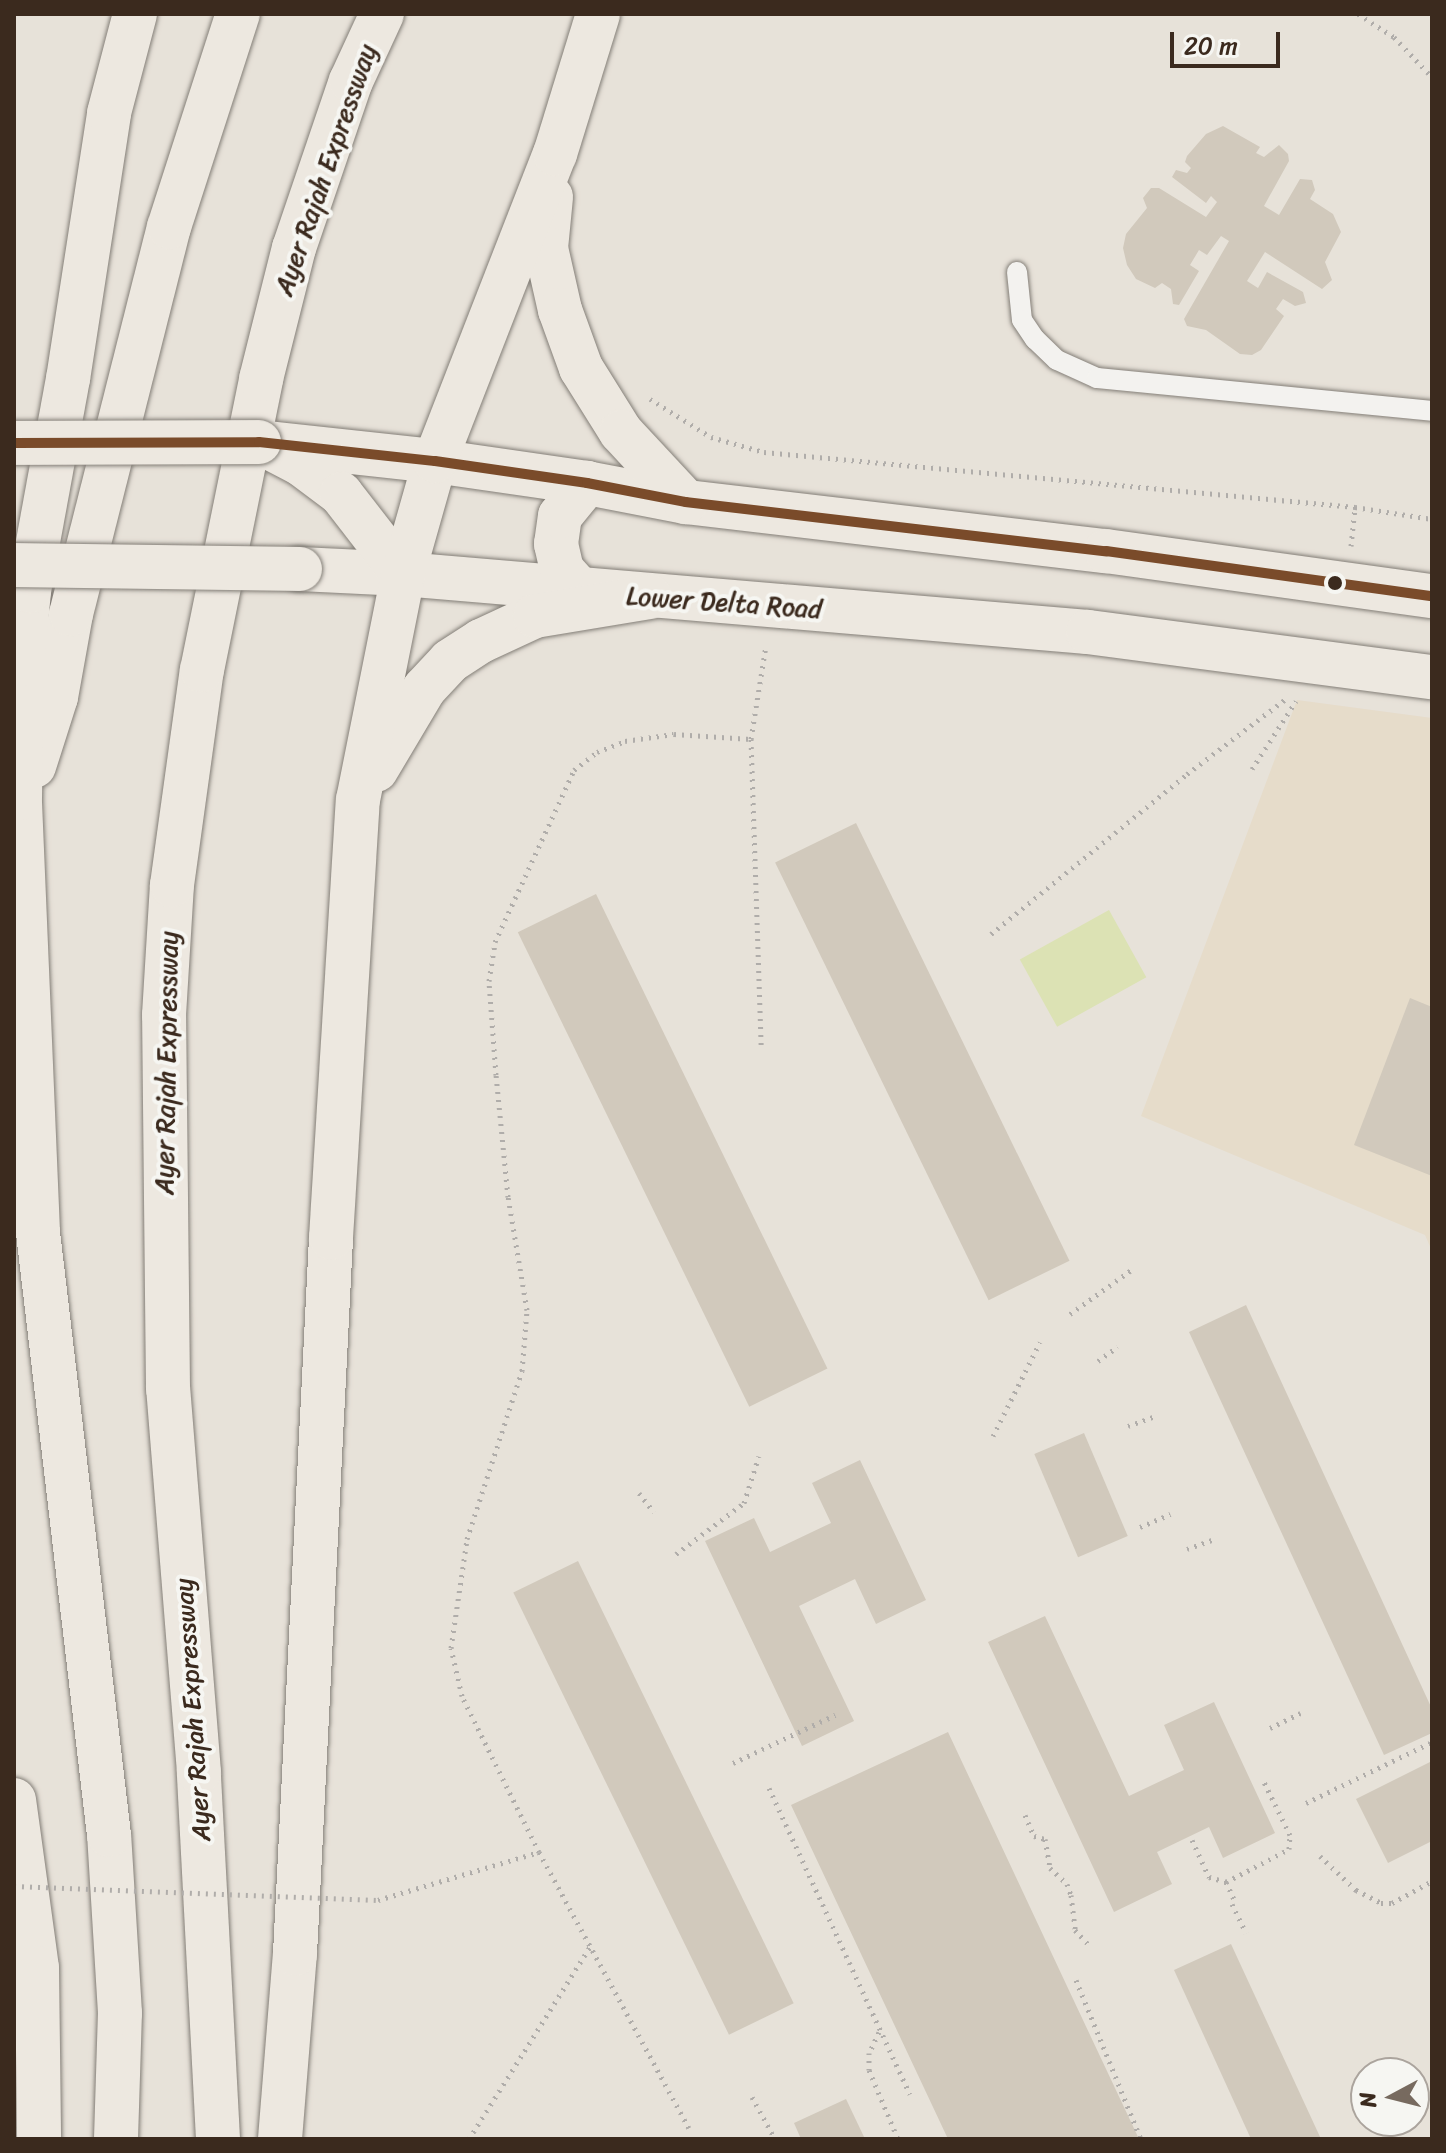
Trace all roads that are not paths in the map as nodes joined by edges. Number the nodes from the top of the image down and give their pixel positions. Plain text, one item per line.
1 (135, 14) edge
2 (238, 14) edge
3 (371, 14) edge
4 (382, 14) edge
5 (598, 14) edge
6 (351, 81) junction
7 (555, 154) junction
8 (1017, 272) dead end
9 (1432, 411) edge
10 (14, 443) edge
11 (302, 455) junction
12 (435, 461) junction
13 (587, 483) junction
14 (686, 502) junction
15 (14, 565) edge
16 (403, 574) junction
17 (581, 591) junction
18 (1432, 596) edge
19 (650, 597) junction
20 (1432, 677) edge
21 (20, 798) junction
22 (358, 800) junction
23 (14, 1800) edge
24 (39, 2139) edge
25 (116, 2139) edge
26 (218, 2139) edge
27 (280, 2139) edge

1 - 21 main road
2 - 21 main road
3 - 6 main road
4 - 6 main road, Ayer Rajah Expressway
5 - 7 main road
6 - 26 main road, Ayer Rajah Expressway
7 - 12 main road
7 - 14 main road
8 - 9 lane
10 - 11 main road, bridge
11 - 12 main road
11 - 16 main road
12 - 13 main road
12 - 16 main road
13 - 14 main road
13 - 17 main road
14 - 18 main road
15 - 16 main road, Lower Delta Road, bridge
16 - 17 main road, Lower Delta Road
16 - 22 main road
17 - 19 main road, Lower Delta Road
19 - 20 main road, Lower Delta Road
19 - 22 main road
21 - 25 main road
22 - 27 main road
23 - 24 main road

